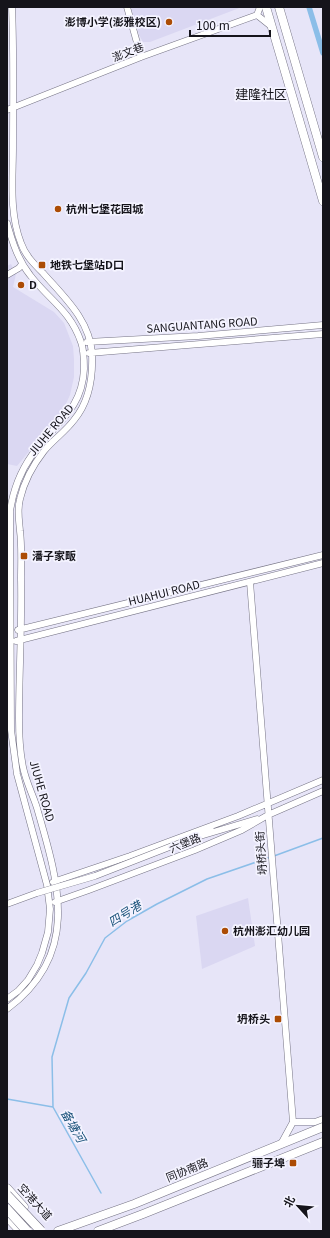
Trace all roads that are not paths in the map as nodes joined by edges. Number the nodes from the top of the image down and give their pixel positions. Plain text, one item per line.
1 (12, 7) edge
2 (127, 7) edge
3 (260, 7) edge
4 (266, 7) edge
5 (279, 7) edge
6 (257, 15) junction
7 (272, 27) junction
8 (141, 57) junction
9 (10, 108) edge
10 (320, 136) edge
11 (323, 157) edge
12 (323, 201) edge
13 (7, 223) edge
14 (22, 264) junction
15 (7, 275) edge
16 (323, 325) edge
17 (323, 334) edge
18 (90, 341) junction
19 (82, 342) junction
20 (92, 353) junction
21 (83, 354) junction
22 (323, 555) edge
23 (323, 563) edge
24 (250, 582) junction
25 (20, 630) junction
26 (11, 632) junction
27 (20, 640) junction
28 (11, 642) junction
29 (323, 780) edge
30 (323, 791) edge
31 (267, 803) junction
32 (268, 815) junction
33 (238, 816) junction
34 (190, 839) junction
35 (56, 882) junction
36 (47, 884) junction
37 (57, 901) junction
38 (50, 903) junction
39 (7, 904) edge
40 (7, 999) edge
41 (7, 1009) edge
42 (323, 1119) edge
43 (293, 1122) junction
44 (323, 1127) edge
45 (323, 1142) edge
46 (281, 1144) junction
47 (7, 1188) edge
48 (7, 1195) edge
49 (7, 1209) edge
50 (7, 1217) edge
51 (20, 1231) edge
52 (27, 1231) edge
53 (41, 1231) edge
54 (46, 1231) edge
55 (58, 1231) edge
56 (98, 1231) edge

1 - 9 street, JIUHE ROAD
2 - 8 street
3 - 6 street
4 - 7 main road
5 - 10 main road
6 - 7 street
6 - 8 street, 澎文巷
7 - 12 main road
8 - 9 street, 澎文巷
9 - 18 street, JIUHE ROAD
10 - 11 main road
13 - 14 street, JIUHE ROAD
14 - 15 street
14 - 19 street, JIUHE ROAD
16 - 18 street, SANGUANTANG ROAD
17 - 20 street, SANGUANTANG ROAD
18 - 19 street, SANGUANTANG ROAD
18 - 20 street, JIUHE ROAD
19 - 21 street, JIUHE ROAD
20 - 21 street, SANGUANTANG ROAD
20 - 25 street, JIUHE ROAD
21 - 26 street, JIUHE ROAD
22 - 25 street, HUAHUI ROAD
23 - 24 street, HUAHUI ROAD
24 - 27 street, HUAHUI ROAD
24 - 31 street, 坍桥头街
25 - 26 street, HUAHUI ROAD
25 - 27 street, JIUHE ROAD
26 - 28 street, JIUHE ROAD
27 - 28 street, HUAHUI ROAD
27 - 35 street, JIUHE ROAD
28 - 36 street, JIUHE ROAD
29 - 31 street, 六堡路
30 - 32 street, 六堡路
31 - 32 street, 坍桥头街
31 - 33 street, 六堡路
32 - 34 street
32 - 37 street, 六堡路
32 - 43 street, 坍桥头街
33 - 34 street
33 - 35 street, 六堡路
34 - 39 street, bridge
35 - 36 street, 六堡路
35 - 37 street, JIUHE ROAD
36 - 38 street, JIUHE ROAD
37 - 38 street, 六堡路
37 - 41 street, JIUHE ROAD
38 - 40 street, JIUHE ROAD
42 - 43 street
43 - 46 street
44 - 46 main road, 同协南路
45 - 56 main road
46 - 55 main road, 同协南路
47 - 54 main road, 空港大道
48 - 53 highway, bridge
49 - 52 highway, bridge
50 - 51 main road

